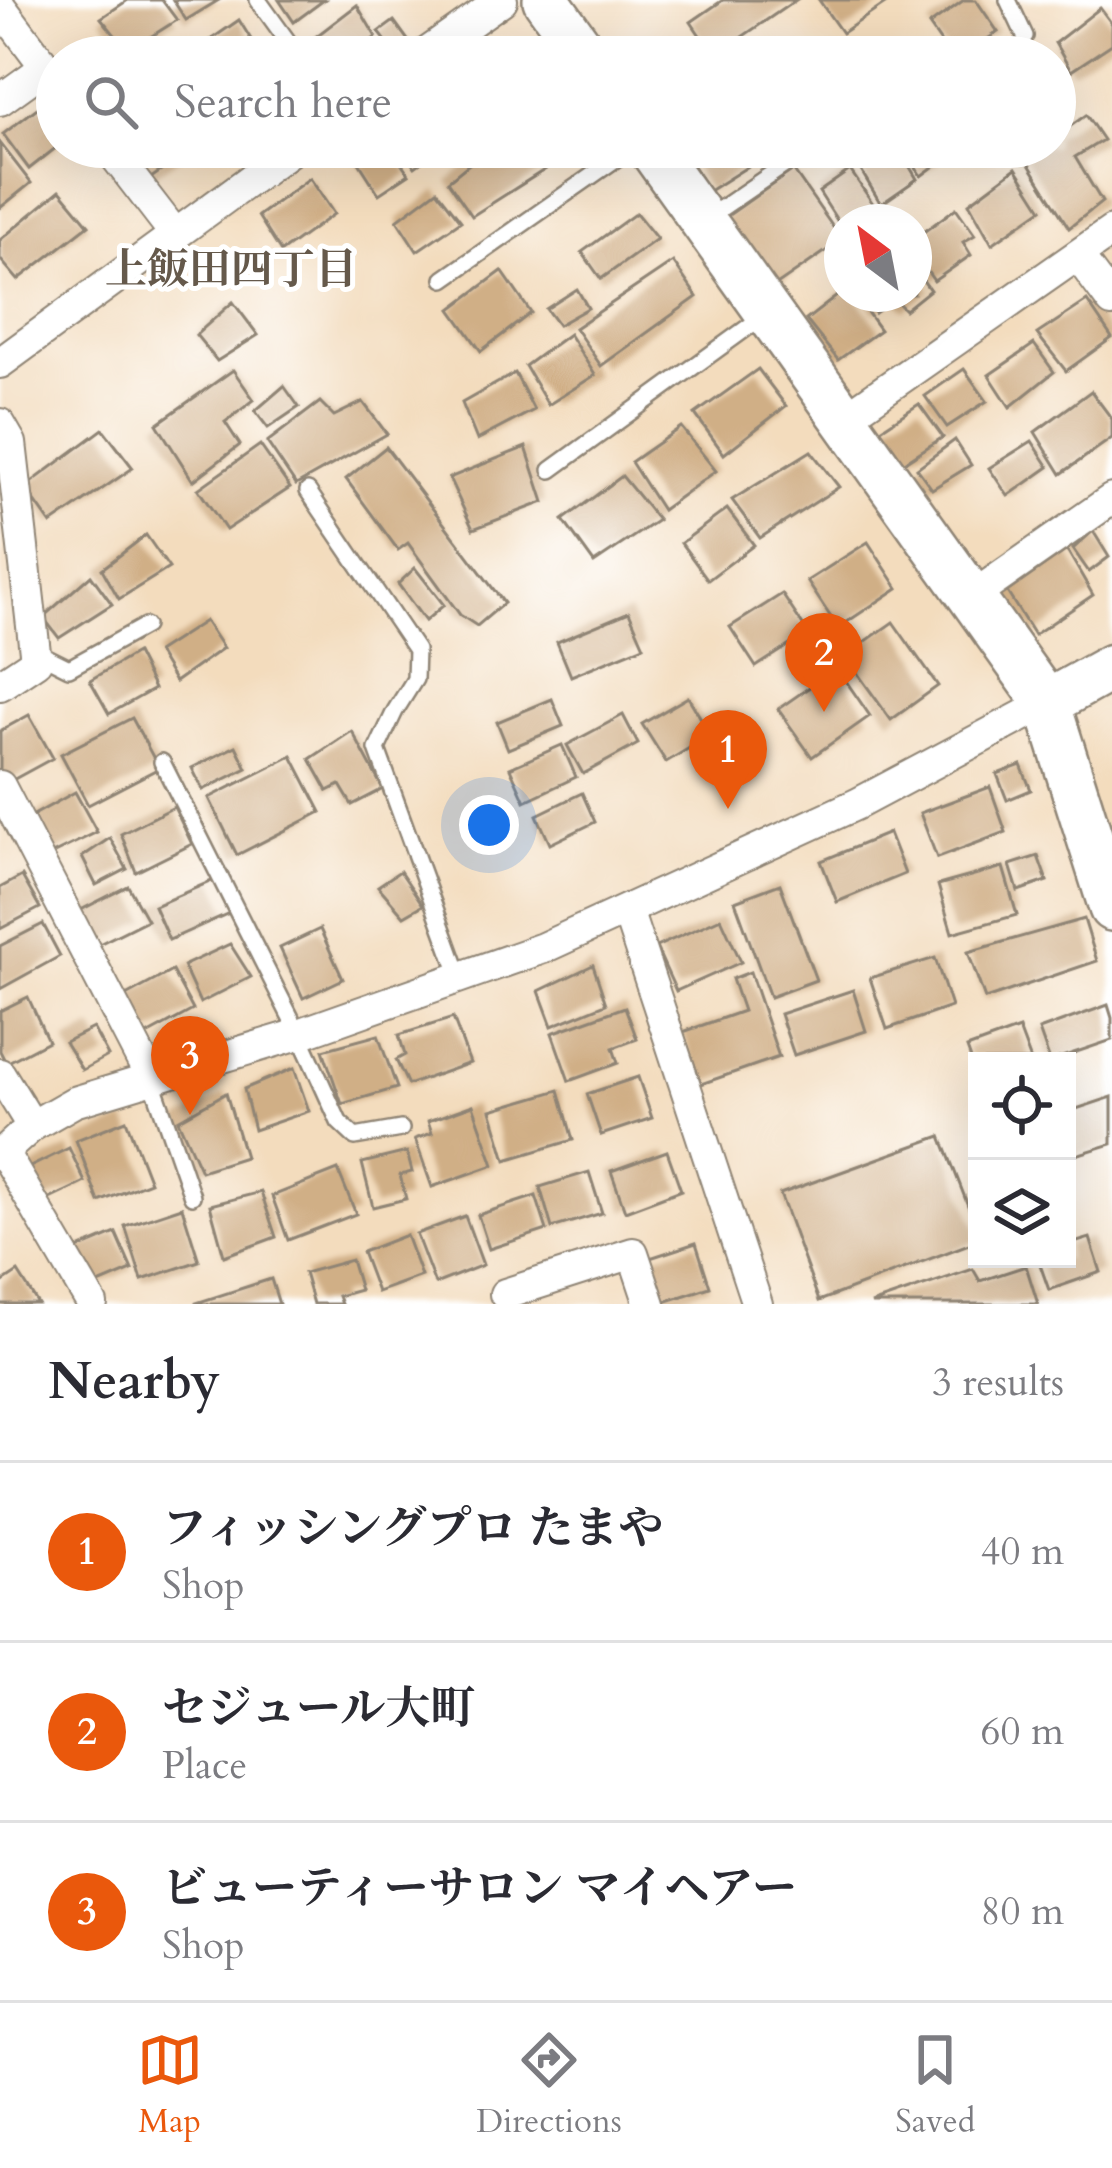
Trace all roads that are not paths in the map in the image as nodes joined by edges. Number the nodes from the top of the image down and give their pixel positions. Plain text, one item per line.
1 (258, 0) edge
2 (502, 0) edge
3 (546, 0) edge
4 (1008, 0) edge
5 (0, 6) edge
6 (284, 36) edge
7 (451, 36) edge
8 (572, 36) edge
9 (1025, 36) dead end
10 (36, 54) edge
11 (36, 82) edge
12 (0, 100) edge
13 (123, 168) edge
14 (266, 168) edge
15 (603, 168) edge
16 (665, 168) edge
17 (780, 168) edge
18 (703, 221) junction
19 (1112, 230) edge
20 (175, 234) junction
21 (1078, 256) junction
22 (444, 279) dead end
23 (1112, 302) edge
24 (768, 313) junction
25 (0, 364) edge
26 (843, 419) junction
27 (0, 424) edge
28 (551, 470) dead end
29 (308, 491) dead end
30 (1112, 500) edge
31 (973, 596) junction
32 (145, 626) dead end
33 (35, 651) junction
34 (1112, 667) edge
35 (0, 685) edge
36 (1047, 703) junction
37 (162, 762) dead end
38 (0, 786) edge
39 (1112, 908) edge
40 (627, 910) junction
41 (460, 976) junction
42 (298, 1034) junction
43 (0, 1074) edge
44 (151, 1078) junction
45 (32, 1126) junction
46 (401, 1129) dead end
47 (1, 1154) edge
48 (192, 1196) dead end
49 (505, 1294) dead end
50 (92, 1304) edge
51 (650, 1304) edge
52 (757, 1304) edge

1 - 6 lane
2 - 7 street
3 - 8 street
4 - 9 lane
5 - 10 street
11 - 12 street
13 - 20 street
14 - 20 street
15 - 22 lane
16 - 18 street
17 - 18 lane
18 - 24 street
19 - 21 street
20 - 25 street
21 - 23 street
21 - 26 street
24 - 26 street
24 - 28 lane
26 - 31 street
27 - 33 street
29 - 41 lane
30 - 31 street
31 - 36 street
32 - 33 lane
33 - 35 street
34 - 36 street
36 - 39 street
36 - 40 street
37 - 42 lane
38 - 44 street
40 - 41 street
40 - 52 street
41 - 42 street
42 - 44 street
42 - 46 lane
43 - 45 street
44 - 45 street
44 - 48 lane
45 - 47 street
47 - 50 street
49 - 51 street

